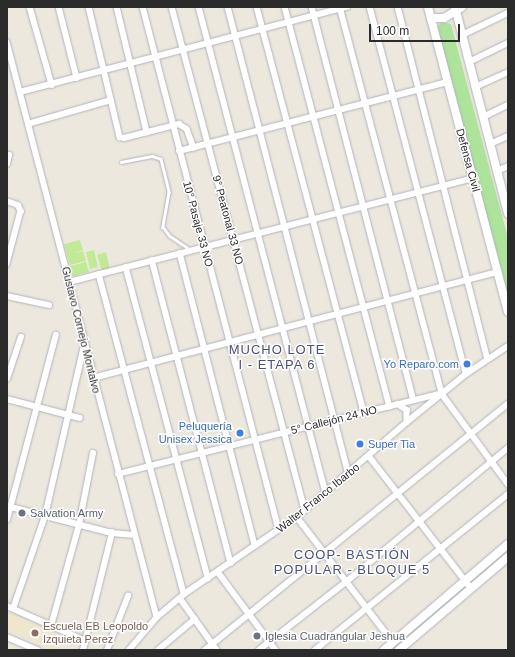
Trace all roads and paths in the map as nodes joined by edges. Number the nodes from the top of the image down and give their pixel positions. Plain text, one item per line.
1 (30, 7) edge
2 (59, 7) edge
3 (89, 7) edge
4 (117, 7) edge
5 (143, 7) edge
6 (172, 7) edge
7 (199, 7) edge
8 (228, 7) edge
9 (257, 7) edge
10 (285, 7) edge
11 (312, 7) edge
12 (347, 7) edge
13 (370, 7) edge
14 (398, 7) edge
15 (428, 7) edge
16 (340, 8) edge
17 (458, 9) edge
18 (508, 13) edge
19 (314, 16) junction
20 (431, 18) junction
21 (289, 22) junction
22 (263, 29) junction
23 (462, 34) junction
24 (236, 36) junction
25 (7, 42) edge
26 (209, 43) junction
27 (508, 43) edge
28 (184, 50) junction
29 (156, 57) junction
30 (469, 62) junction
31 (132, 64) junction
32 (105, 70) junction
33 (508, 72) edge
34 (77, 78) junction
35 (448, 82) junction
36 (52, 85) junction
37 (475, 87) junction
38 (420, 90) junction
39 (20, 92) junction
40 (393, 96) junction
41 (111, 100) junction
42 (365, 104) junction
43 (508, 106) edge
44 (338, 111) junction
45 (314, 117) junction
46 (483, 117) junction
47 (28, 124) junction
48 (172, 124) junction
49 (288, 124) junction
50 (261, 130) junction
51 (147, 132) junction
52 (508, 136) edge
53 (233, 138) junction
54 (208, 144) junction
55 (490, 144) junction
56 (194, 148) junction
57 (179, 152) junction
58 (9, 156) dead end
59 (121, 162) dead end
60 (7, 164) edge
61 (508, 166) edge
62 (497, 171) junction
63 (473, 178) junction
64 (445, 185) junction
65 (418, 192) junction
66 (506, 196) edge
67 (390, 199) junction
68 (7, 201) edge
69 (363, 206) junction
70 (339, 212) junction
71 (508, 212) edge
72 (313, 219) junction
73 (286, 226) junction
74 (258, 233) junction
75 (233, 240) junction
76 (204, 247) junction
77 (192, 250) junction
78 (180, 253) junction
79 (152, 260) junction
80 (7, 264) edge
81 (126, 267) junction
82 (497, 272) junction
83 (99, 274) junction
84 (469, 280) junction
85 (69, 282) junction
86 (443, 286) junction
87 (415, 294) junction
88 (7, 296) edge
89 (388, 301) junction
90 (49, 305) dead end
91 (364, 307) junction
92 (508, 312) edge
93 (338, 314) junction
94 (310, 321) junction
95 (283, 328) junction
96 (56, 335) dead end
97 (258, 335) junction
98 (21, 337) dead end
99 (229, 342) junction
100 (85, 344) junction
101 (508, 346) edge
102 (204, 349) junction
103 (176, 356) junction
104 (488, 358) junction
105 (150, 363) junction
106 (124, 370) junction
107 (466, 374) junction
108 (93, 378) junction
109 (7, 379) edge
110 (442, 394) junction
111 (7, 398) edge
112 (414, 400) junction
113 (397, 404) junction
114 (508, 404) edge
115 (390, 406) junction
116 (37, 407) junction
117 (364, 412) junction
118 (69, 415) junction
119 (80, 418) dead end
120 (335, 420) junction
121 (407, 422) junction
122 (308, 426) junction
123 (283, 433) junction
124 (471, 434) junction
125 (254, 440) junction
126 (228, 447) junction
127 (508, 448) edge
128 (93, 453) dead end
129 (204, 453) junction
130 (369, 456) junction
131 (177, 459) junction
132 (492, 462) junction
133 (150, 466) junction
134 (118, 474) junction
135 (349, 474) junction
136 (508, 484) edge
137 (326, 493) junction
138 (508, 494) edge
139 (399, 495) junction
140 (9, 507) edge
141 (305, 510) junction
142 (45, 516) junction
143 (297, 517) junction
144 (7, 520) edge
145 (420, 522) junction
146 (79, 525) junction
147 (279, 530) junction
148 (112, 533) junction
149 (134, 535) junction
150 (508, 544) edge
151 (255, 546) junction
152 (441, 549) junction
153 (325, 554) junction
154 (508, 557) edge
155 (231, 563) junction
156 (218, 572) junction
157 (208, 578) junction
158 (465, 580) junction
159 (346, 582) junction
160 (472, 588) junction
161 (128, 596) dead end
162 (182, 596) junction
163 (7, 606) edge
164 (13, 609) junction
165 (366, 609) junction
166 (250, 615) junction
167 (157, 617) junction
168 (194, 619) junction
169 (51, 626) junction
170 (7, 637) edge
171 (86, 641) junction
172 (270, 642) junction
173 (393, 642) junction
174 (212, 644) junction
175 (25, 648) edge
176 (38, 650) edge
177 (83, 650) edge
178 (107, 650) edge
179 (130, 650) edge
180 (158, 650) edge
181 (205, 650) edge
182 (217, 650) edge
183 (259, 650) edge
184 (276, 650) edge
185 (316, 650) edge
186 (384, 650) edge
187 (400, 650) edge

1 - 36 street
2 - 34 street
3 - 32 street
4 - 31 street
5 - 29 street, 10° Pasaje 33 NO
6 - 28 street, 9° Peatonal 33 NO
7 - 26 street
8 - 24 street
9 - 22 street
10 - 21 street
11 - 19 street
12 - 16 street
13 - 40 street
14 - 38 street
15 - 20 street, Defensa Civil
16 - 19 street
16 - 42 street
17 - 20 street
17 - 23 street
18 - 23 street
19 - 21 street
19 - 44 street
20 - 35 street, Defensa Civil
21 - 22 street
21 - 45 street
22 - 24 street
22 - 49 street
23 - 30 street
24 - 26 street
24 - 50 street
25 - 39 street, Gustavo Cornejo Montalvo
26 - 28 street
26 - 53 street
27 - 30 street
28 - 29 street
28 - 54 street, 9° Peatonal 33 NO
29 - 31 street
29 - 48 street, 10° Pasaje 33 NO
30 - 37 street
31 - 32 street
31 - 51 street
32 - 34 street
32 - 41 street
33 - 37 street
34 - 36 street
35 - 38 street
35 - 63 street, Defensa Civil
36 - 39 street
37 - 46 street
38 - 40 street
38 - 64 street
39 - 47 street, Gustavo Cornejo Montalvo
40 - 42 street
40 - 65 street
41 - 47 street
41 - 51 street
42 - 44 street
42 - 67 street
43 - 46 street
44 - 45 street
44 - 69 street
45 - 49 street
45 - 70 street
46 - 55 street
47 - 85 street, Gustavo Cornejo Montalvo
48 - 51 street
48 - 56 street
48 - 57 street, 10° Pasaje 33 NO
49 - 50 street
49 - 72 street
50 - 53 street
50 - 73 street
52 - 55 street
53 - 54 street
53 - 74 street
54 - 56 street
54 - 75 street, 9° Peatonal 33 NO
55 - 62 street
56 - 57 street
57 - 76 street, 10° Pasaje 33 NO
58 - 60 street
59 - 77 lane
61 - 62 street
62 - 66 street
63 - 64 street
63 - 82 street, Defensa Civil
64 - 65 street
64 - 84 street
65 - 67 street
65 - 86 street
66 - 71 street
67 - 69 street
67 - 87 street
68 - 80 street
69 - 70 street
69 - 89 street
70 - 72 street
70 - 91 street
72 - 73 street
72 - 93 street
73 - 74 street
73 - 94 street
74 - 75 street
74 - 95 street
75 - 76 street
75 - 97 street, 9° Peatonal 33 NO
76 - 77 street
76 - 99 street, 10° Pasaje 33 NO
77 - 78 street
78 - 79 street
78 - 102 street
79 - 81 street
79 - 103 street
81 - 83 street
81 - 105 street
82 - 84 street
82 - 92 street, Defensa Civil
83 - 85 street
83 - 106 street
84 - 86 street
84 - 104 street
85 - 100 street, Gustavo Cornejo Montalvo
86 - 87 street
86 - 107 street
87 - 89 street
87 - 110 street
88 - 90 street
89 - 91 street
89 - 112 street
91 - 93 street
91 - 115 street
93 - 94 street
93 - 117 street
94 - 95 street
94 - 120 street
95 - 97 street
95 - 122 street
96 - 116 street
97 - 99 street
97 - 123 street, 9° Peatonal 33 NO
98 - 109 street
99 - 102 street
99 - 125 street, 10° Pasaje 33 NO
100 - 108 street, Gustavo Cornejo Montalvo
100 - 118 street
101 - 104 street, Walter Franco Ibarbo
102 - 103 street
102 - 126 street
103 - 105 street
103 - 129 street
104 - 107 street, Walter Franco Ibarbo
105 - 106 street
105 - 131 street
106 - 108 street
106 - 133 street
107 - 110 street, Walter Franco Ibarbo
108 - 134 street, Gustavo Cornejo Montalvo
110 - 112 street, 5° Callejón 24 NO
110 - 121 street, Walter Franco Ibarbo
110 - 124 street
111 - 116 street
112 - 113 street, 5° Callejón 24 NO
113 - 115 street, 5° Callejón 24 NO
113 - 121 street
114 - 124 street
115 - 117 street, 5° Callejón 24 NO
116 - 118 street
116 - 140 street
117 - 120 street, 5° Callejón 24 NO
118 - 119 street
118 - 142 street
120 - 122 street, 5° Callejón 24 NO
120 - 135 street
121 - 130 street, Walter Franco Ibarbo
122 - 123 street, 5° Callejón 24 NO
122 - 137 street
123 - 125 street, 5° Callejón 24 NO
123 - 141 street, 9° Peatonal 33 NO
124 - 132 street
124 - 139 street
125 - 126 street, 5° Callejón 24 NO
125 - 147 street, 10° Pasaje 33 NO
126 - 129 street, 5° Callejón 24 NO
126 - 151 street
127 - 132 street
128 - 146 street
129 - 131 street, 5° Callejón 24 NO
129 - 155 street
130 - 135 street, Walter Franco Ibarbo
130 - 139 street
131 - 133 street, 5° Callejón 24 NO
131 - 157 street
132 - 136 street
132 - 145 street
133 - 134 street, 5° Callejón 24 NO
133 - 162 street
134 - 149 street, Gustavo Cornejo Montalvo
135 - 137 street, Walter Franco Ibarbo
137 - 141 street, Walter Franco Ibarbo
138 - 152 street
139 - 145 street
139 - 153 street
140 - 142 street
140 - 144 street
141 - 143 street, Walter Franco Ibarbo
142 - 146 street
142 - 164 street
143 - 147 street, Walter Franco Ibarbo
143 - 153 street
145 - 152 street
145 - 159 street
146 - 148 street
146 - 169 street
147 - 151 street, Walter Franco Ibarbo
148 - 149 street
148 - 171 street
149 - 167 street, Gustavo Cornejo Montalvo
150 - 158 street
151 - 155 street, Walter Franco Ibarbo
152 - 158 street
152 - 165 street
153 - 159 street
153 - 166 street
154 - 160 street
155 - 156 street, Walter Franco Ibarbo
156 - 157 street, Walter Franco Ibarbo
156 - 166 street
157 - 162 street, Walter Franco Ibarbo
158 - 160 street
158 - 173 street
159 - 165 street
159 - 172 street
160 - 187 street
161 - 178 street
162 - 167 street, Walter Franco Ibarbo
162 - 168 street
163 - 164 street
164 - 169 street
165 - 173 street
165 - 185 street
166 - 172 street
166 - 174 street
167 - 179 street, Walter Franco Ibarbo
168 - 174 street
168 - 180 street
169 - 171 street
170 - 175 street
171 - 177 street
172 - 183 street
172 - 184 street
173 - 186 street
174 - 181 street
174 - 182 street
175 - 176 street

